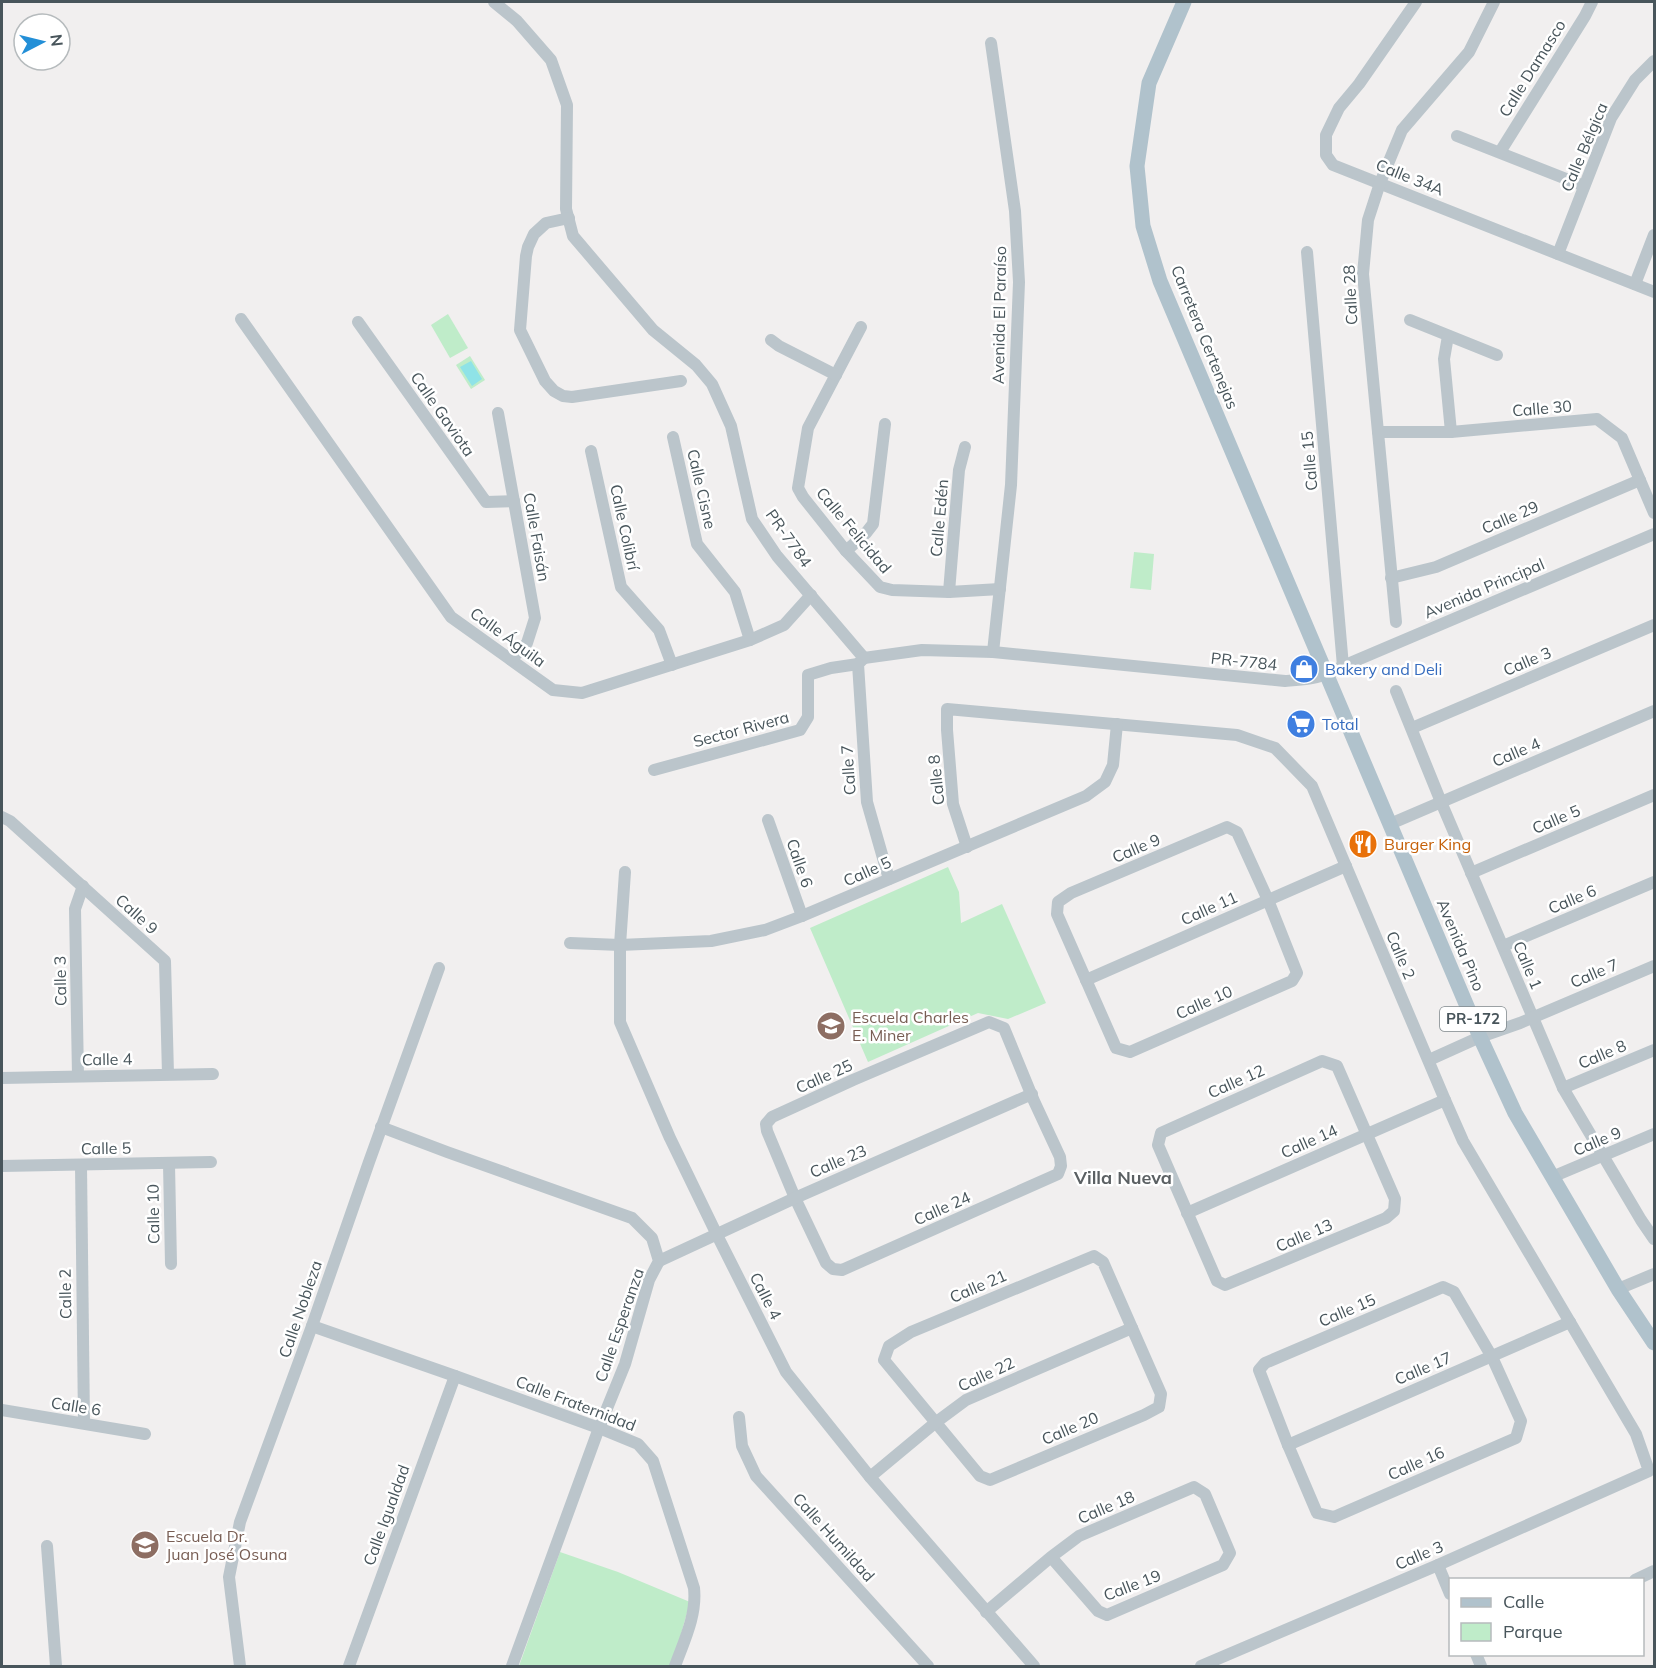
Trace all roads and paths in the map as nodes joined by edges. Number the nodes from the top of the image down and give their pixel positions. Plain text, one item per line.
1 (494, 2) edge
2 (1184, 2) edge
3 (1416, 2) edge
4 (1494, 2) edge
5 (1592, 2) edge
6 (991, 43) dead end
7 (1654, 61) edge
8 (1456, 136) dead end
9 (1500, 152) junction
10 (1380, 183) junction
11 (1584, 186) junction
12 (569, 218) junction
13 (1654, 236) edge
14 (1307, 252) dead end
15 (1558, 254) junction
16 (1635, 284) junction
17 (1654, 292) edge
18 (241, 319) dead end
19 (1410, 320) dead end
20 (358, 322) dead end
21 (861, 327) dead end
22 (1448, 336) junction
23 (771, 340) dead end
24 (1497, 355) dead end
25 (836, 375) junction
26 (681, 381) dead end
27 (498, 413) dead end
28 (885, 424) dead end
29 (1378, 432) junction
30 (1450, 432) junction
31 (673, 437) dead end
32 (965, 447) dead end
33 (591, 451) dead end
34 (1640, 480) junction
35 (514, 501) junction
36 (1654, 513) edge
37 (1654, 534) edge
38 (846, 551) junction
39 (1391, 578) junction
40 (1000, 589) junction
41 (949, 592) junction
42 (811, 595) junction
43 (1396, 622) dead end
44 (1654, 625) edge
45 (750, 640) junction
46 (993, 652) junction
47 (512, 660) junction
48 (861, 661) junction
49 (672, 665) junction
50 (1343, 666) junction
51 (1327, 675) junction
52 (1396, 691) dead end
53 (947, 709) joint
54 (1654, 711) edge
55 (1117, 724) junction
56 (1412, 728) junction
57 (654, 770) dead end
58 (1654, 795) edge
59 (1441, 802) junction
60 (2, 817) edge
61 (768, 820) dead end
62 (1390, 824) junction
63 (967, 846) junction
64 (1346, 866) junction
65 (626, 872) dead end
66 (1471, 873) junction
67 (889, 879) junction
68 (1654, 882) edge
69 (83, 886) junction
70 (1268, 900) junction
71 (801, 916) junction
72 (570, 943) dead end
73 (620, 945) junction
74 (1503, 946) junction
75 (1654, 966) edge
76 (440, 968) dead end
77 (1086, 980) junction
78 (1532, 1017) junction
79 (1480, 1037) junction
80 (1654, 1050) edge
81 (1428, 1060) junction
82 (168, 1074) junction
83 (213, 1074) dead end
84 (78, 1076) junction
85 (2, 1078) edge
86 (1563, 1088) junction
87 (1032, 1094) junction
88 (1445, 1100) junction
89 (381, 1127) junction
90 (1366, 1134) junction
91 (1654, 1134) edge
92 (1603, 1156) junction
93 (211, 1162) dead end
94 (169, 1164) junction
95 (81, 1165) junction
96 (2, 1166) edge
97 (1552, 1177) junction
98 (795, 1197) junction
99 (1187, 1213) junction
100 (1654, 1214) edge
101 (1641, 1220) junction
102 (717, 1235) junction
103 (1654, 1239) edge
104 (659, 1261) junction
105 (171, 1264) dead end
106 (1654, 1274) edge
107 (1618, 1289) junction
108 (1570, 1322) junction
109 (312, 1326) junction
110 (1132, 1328) junction
111 (1654, 1343) edge
112 (1492, 1357) junction
113 (455, 1376) junction
114 (2, 1410) edge
115 (739, 1417) dead end
116 (84, 1423) junction
117 (935, 1423) junction
118 (599, 1428) junction
119 (145, 1434) dead end
120 (1288, 1445) junction
121 (1649, 1471) joint
122 (870, 1477) junction
123 (47, 1546) dead end
124 (1227, 1546) joint
125 (1051, 1557) junction
126 (1438, 1565) junction
127 (1654, 1571) edge
128 (1639, 1578) edge
129 (1449, 1592) edge
130 (986, 1612) junction
131 (56, 1666) edge
132 (240, 1666) edge
133 (349, 1666) edge
134 (512, 1666) edge
135 (675, 1666) edge
136 (928, 1666) edge
137 (1034, 1666) edge
138 (1201, 1666) edge

1 - 12 street, PR-7784 / PR-7784
2 - 51 main road, Carretera Certenejas / PR-172
3 - 10 street, Calle 34A
4 - 10 street, Calle 28
5 - 9 street, Calle Damasco
6 - 40 street, Avenida El Paraíso
7 - 11 street, Calle Bélgica
8 - 9 street
9 - 11 street
10 - 15 street, Calle 34A
10 - 29 street, Calle 28
11 - 15 street, Calle Bélgica
12 - 26 street
12 - 42 street, PR-7784 / PR-7784
13 - 16 street
14 - 50 street, Calle 15
15 - 16 street, Calle 34A
16 - 17 street, Calle 34A
18 - 47 street, Calle Águila
19 - 22 street
20 - 35 street, Calle Gaviota
21 - 25 street, Calle Felicidad
22 - 24 street
22 - 30 street
23 - 25 street
25 - 38 street, Calle Felicidad
27 - 35 street, Calle Faisán
28 - 38 street
29 - 30 street, Calle 30
29 - 39 street, Calle 28
30 - 34 street, Calle 30
31 - 45 street, Calle Cisne
32 - 41 street, Calle Edén
33 - 49 street, Calle Colibrí
34 - 36 street, Calle 30
34 - 39 street, Calle 29
35 - 47 street, Calle Faisán
37 - 50 street, Avenida Principal / PR-7784
38 - 41 street, Calle Felicidad
39 - 43 street, Calle 28
40 - 41 street, Calle Felicidad
40 - 46 street
42 - 45 street, Calle Águila
42 - 48 street, PR-7784 / PR-7784
44 - 56 street, Calle 3
45 - 49 street, Calle Águila
46 - 48 street, PR-7784 / PR-7784
46 - 51 street, PR-7784 / PR-7784
47 - 49 street, Calle Águila
48 - 57 street, Sector Rivera
48 - 67 street, Calle 7
50 - 51 street, Avenida Principal / PR-7784
51 - 62 main road, Avenida Pino / PR-172
52 - 56 street, Calle 1
53 - 55 street, Calle 2
53 - 63 street, Calle 8
54 - 59 street, Calle 4
55 - 63 street, Calle 5
55 - 64 street, Calle 2
56 - 59 street, Calle 1
58 - 66 street, Calle 5
59 - 62 street, Calle 4
59 - 66 street, Calle 1
60 - 69 street, Calle 9
61 - 71 street, Calle 6
62 - 79 main road, Avenida Pino / PR-172
63 - 67 street, Calle 5
64 - 70 street, Calle 11
64 - 81 street, Calle 2
65 - 73 street, Calle 4
66 - 74 street, Calle 1
67 - 71 street, Calle 5
68 - 74 street, Calle 6
69 - 82 street, Calle 9
69 - 84 street, Calle 3
70 - 77 street, Calle 11
70 - 77 street, Calle 10
70 - 77 street, Calle 9
71 - 73 street, Calle 5
72 - 73 street, Calle 5
73 - 102 street, Calle 4
74 - 78 street, Calle 1
75 - 78 street, Calle 7
76 - 89 street, Calle Nobleza
78 - 79 street, Calle 7
78 - 86 street, Calle 1
79 - 81 street, Calle 7
79 - 97 main road, Avenida Pino / PR-172
80 - 86 street, Calle 8
81 - 88 street, Calle 2
82 - 83 street, Calle 4
82 - 84 street, Calle 4
84 - 85 street, Calle 4
86 - 92 street, Calle 1
87 - 98 street, Calle 23
87 - 98 street, Calle 25
87 - 98 street, Calle 24
88 - 90 street, Calle 14
88 - 108 street, Calle 2
89 - 104 street, Calle Esperanza
89 - 109 street, Calle Nobleza
90 - 99 street, Calle 14
90 - 99 street, Calle 12
90 - 99 street, Calle 13
91 - 92 street, Calle 9
92 - 97 street, Calle 9
92 - 101 street, Calle 1
93 - 94 street, Calle 5
94 - 95 street, Calle 5
94 - 105 street, Calle 10
95 - 96 street, Calle 5
95 - 116 street, Calle 2
97 - 107 main road, Avenida Pino / PR-172
98 - 102 street, Calle 23
100 - 101 street
101 - 103 street, Calle 1
102 - 104 street, Calle 23
102 - 122 street, Calle 4
104 - 118 street, Calle Esperanza
106 - 107 street
107 - 111 main road, Avenida Pino / PR-172
108 - 112 street, Calle 17
108 - 121 street, Calle 2
109 - 113 street, Calle Fraternidad
109 - 132 street, Calle Nobleza
110 - 117 street, Calle 22
110 - 117 street, Calle 20
110 - 117 street, Calle 21
112 - 120 street, Calle 17
112 - 120 street, Calle 15
112 - 120 street, Calle 16
113 - 118 street, Calle Fraternidad
113 - 133 street, Calle Igualdad
114 - 116 street, Calle 6
115 - 136 street, Calle Humildad
116 - 119 street, Calle 6
117 - 122 street, Calle 22
118 - 134 street, Calle Esperanza
118 - 135 street, Calle Fraternidad
121 - 126 street, Calle 3
122 - 130 street, Calle 4
123 - 131 street
124 - 125 street, Calle 19
124 - 125 street, Calle 18
125 - 130 street, Calle 18
126 - 129 street
126 - 138 street, Calle 3
127 - 128 street
130 - 137 street, Calle 4

